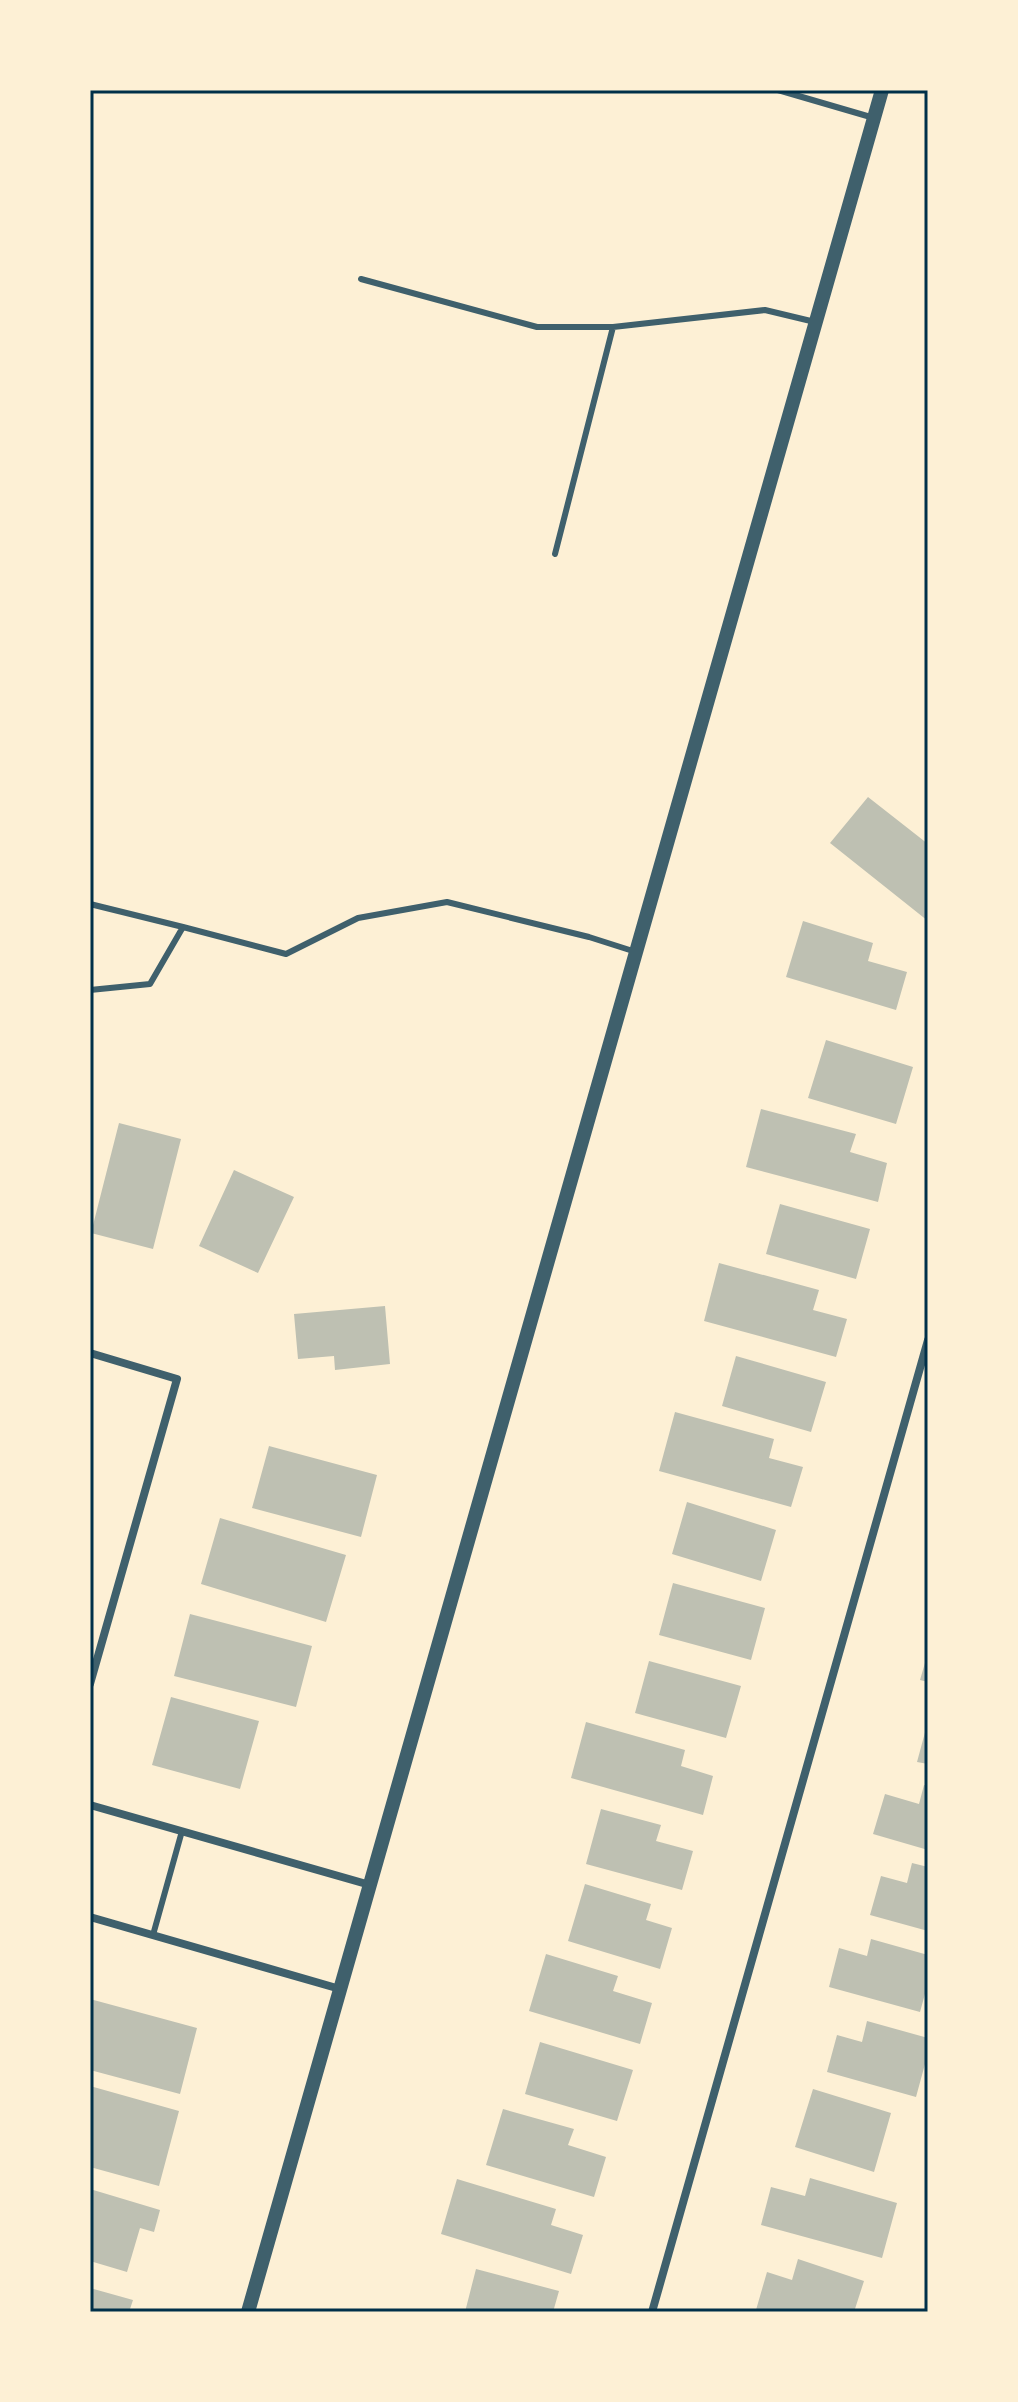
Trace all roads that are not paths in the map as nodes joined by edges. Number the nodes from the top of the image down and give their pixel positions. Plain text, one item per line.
1 (778, 90) edge
2 (882, 90) edge
3 (874, 118) junction
4 (361, 279) dead end
5 (815, 322) junction
6 (613, 327) junction
7 (555, 554) dead end
8 (90, 904) edge
9 (183, 927) junction
10 (636, 952) junction
11 (90, 990) edge
12 (928, 1340) edge
13 (90, 1353) edge
14 (90, 1684) edge
15 (90, 1805) edge
16 (182, 1831) junction
17 (370, 1885) junction
18 (90, 1917) edge
19 (153, 1935) junction
20 (340, 1989) junction
21 (248, 2312) edge
22 (652, 2312) edge

1 - 3 lane
2 - 3 street
3 - 5 street
4 - 6 lane
5 - 6 lane
5 - 10 street
6 - 7 lane
8 - 9 lane
9 - 10 lane
9 - 11 lane
10 - 17 street
12 - 22 street
13 - 14 street
15 - 16 street
16 - 17 street
16 - 19 lane
17 - 20 street
18 - 19 street
19 - 20 street
20 - 21 street

